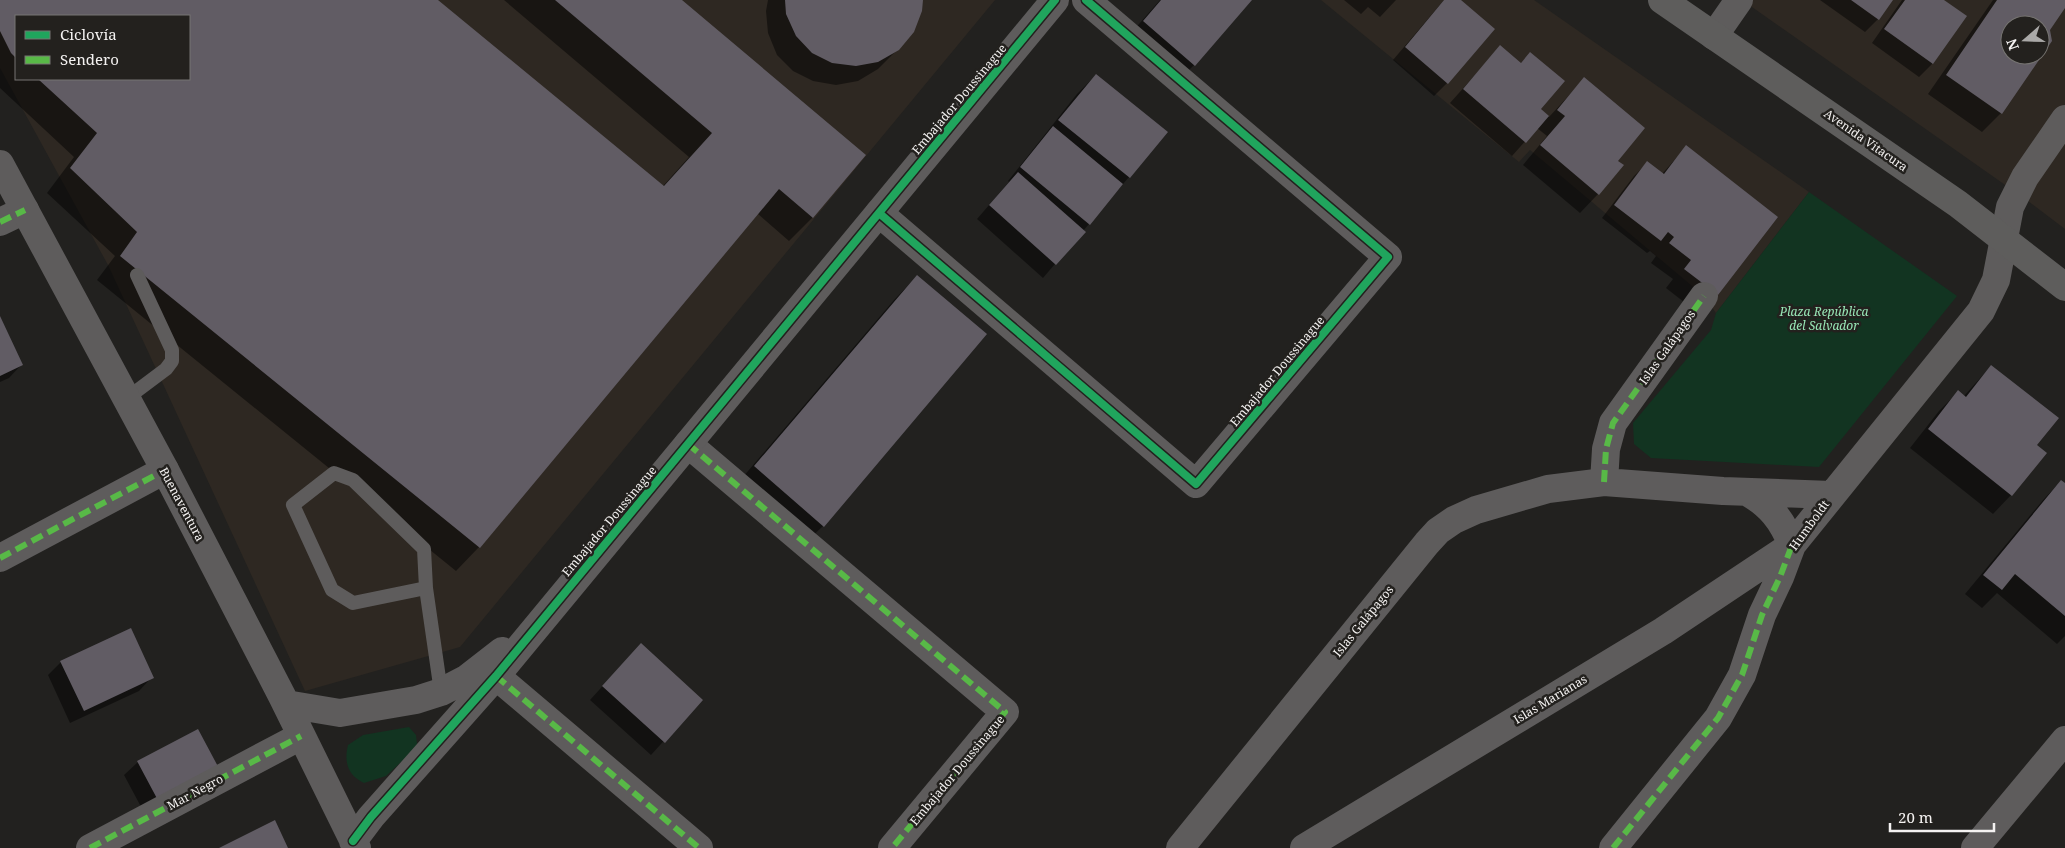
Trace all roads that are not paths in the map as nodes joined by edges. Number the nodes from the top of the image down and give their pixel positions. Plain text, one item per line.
1 (1055, 0) edge
2 (1086, 0) edge
3 (1662, 0) edge
4 (1739, 0) edge
5 (1714, 36) junction
6 (2065, 119) edge
7 (0, 164) edge
8 (25, 210) junction
9 (879, 213) junction
10 (0, 222) edge
11 (2004, 238) junction
12 (137, 275) dead end
13 (2065, 287) edge
14 (1704, 296) dead end
15 (126, 399) junction
16 (688, 444) junction
17 (164, 470) junction
18 (1604, 482) junction
19 (1747, 492) junction
20 (1831, 495) junction
21 (1792, 544) junction
22 (0, 558) edge
23 (426, 588) junction
24 (541, 622) junction
25 (496, 676) junction
26 (441, 692) junction
27 (286, 704) junction
28 (301, 736) junction
29 (2065, 740) edge
30 (355, 845) edge
31 (90, 848) edge
32 (699, 848) edge
33 (892, 848) edge
34 (1180, 848) edge
35 (1304, 848) edge
36 (1613, 848) edge
37 (1975, 848) edge

1 - 9 street, Embajador Doussinague
2 - 9 street, Embajador Doussinague
3 - 5 main road, Avenida Vitacura
4 - 5 street
5 - 11 main road, Avenida Vitacura
6 - 11 street, Humboldt
7 - 8 street, Buenaventura
8 - 10 street
8 - 15 street, Buenaventura
9 - 16 street, Embajador Doussinague
11 - 13 main road, Avenida Vitacura
11 - 20 street, Humboldt
12 - 15 lane
14 - 18 street, Islas Galápagos
15 - 17 street, Buenaventura
16 - 24 street, Embajador Doussinague
16 - 33 street, Embajador Doussinague
17 - 22 street
17 - 27 street, Buenaventura
18 - 19 street, Islas Galápagos
18 - 34 street, Islas Galápagos
19 - 20 street, Islas Galápagos
19 - 21 street, Islas Galápagos
20 - 21 street, Humboldt
21 - 35 street, Islas Marianas
21 - 36 street, Humboldt
23 - 23 lane
23 - 26 lane
24 - 25 street, Embajador Doussinague
24 - 26 street, Embajador Doussinague
25 - 30 street, Embajador Doussinague
25 - 32 street
26 - 27 street, Embajador Doussinague
27 - 28 street, Buenaventura
28 - 30 street, Buenaventura
28 - 31 street, Mar Negro
29 - 37 street

